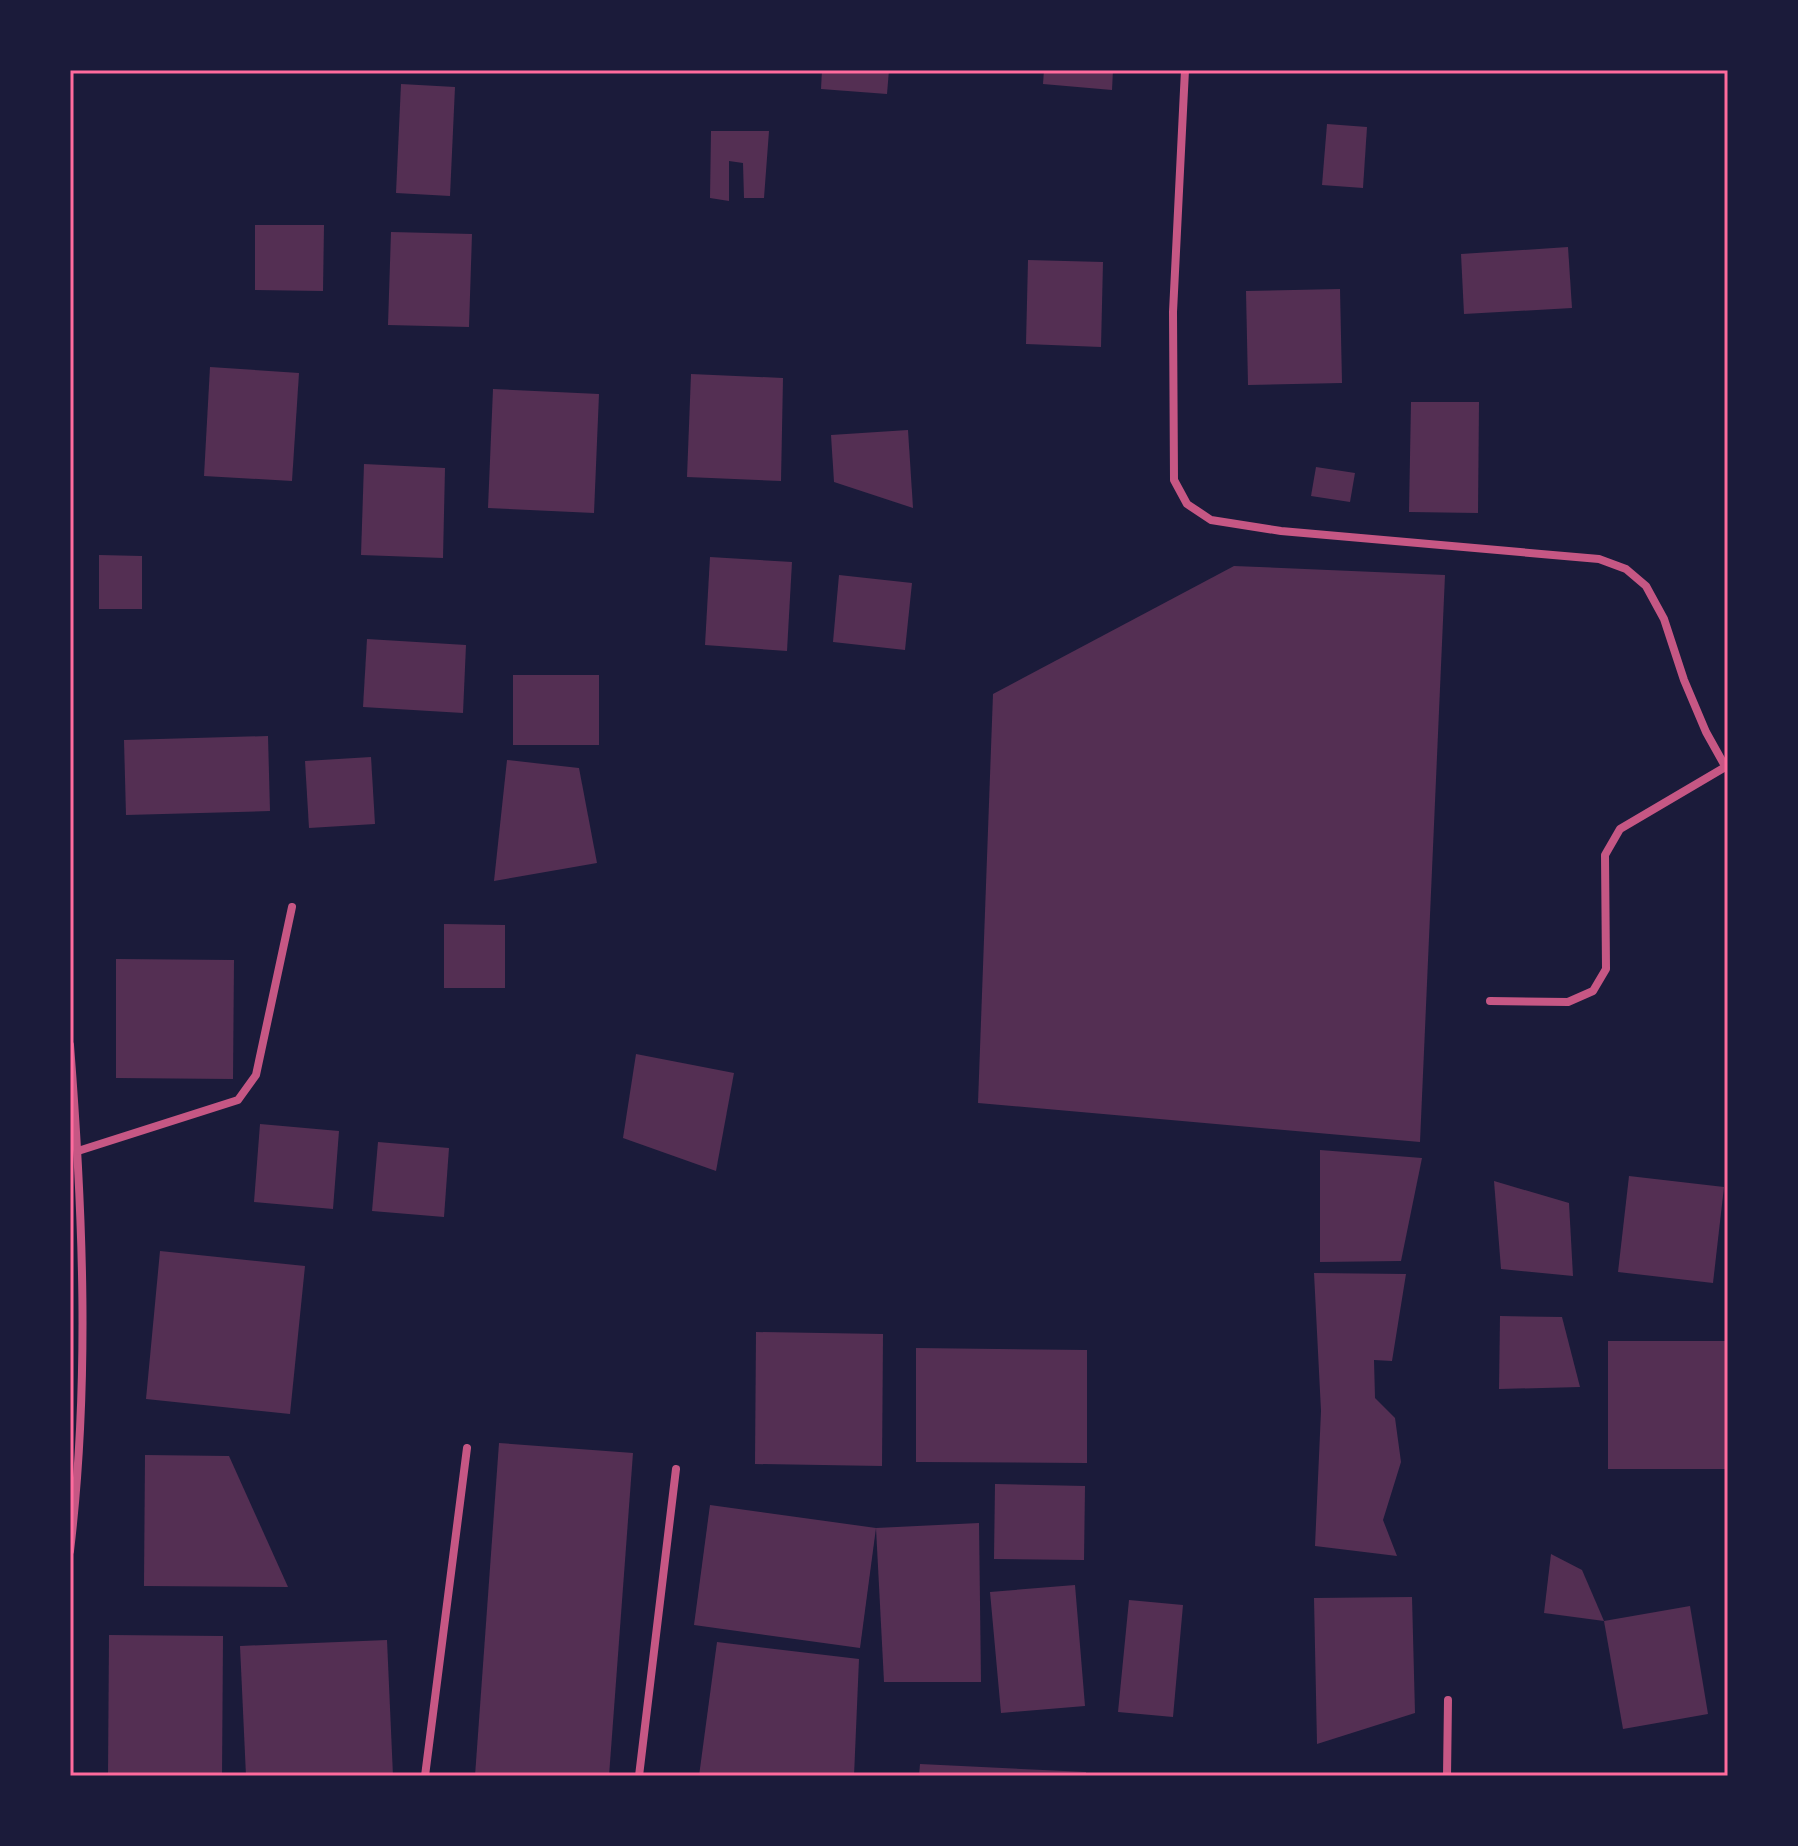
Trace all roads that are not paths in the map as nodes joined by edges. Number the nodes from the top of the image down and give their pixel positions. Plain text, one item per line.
1 (1185, 70) edge
2 (1727, 766) edge
3 (292, 907) dead end
4 (1490, 1001) dead end
5 (70, 1045) edge
6 (78, 1151) junction
7 (467, 1448) dead end
8 (676, 1469) dead end
9 (70, 1551) edge
10 (1448, 1700) dead end
11 (425, 1776) edge
12 (639, 1776) edge
13 (1447, 1776) edge

1 - 2 street
2 - 4 street
3 - 6 street
5 - 6 street
6 - 9 street
7 - 11 street
8 - 12 street
10 - 13 street

